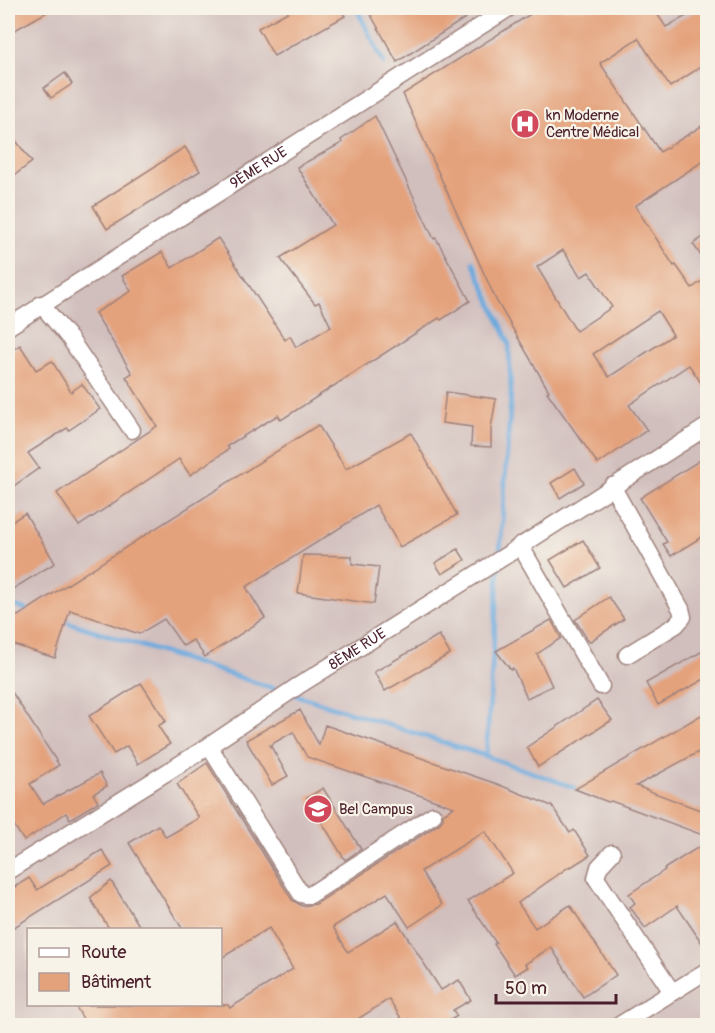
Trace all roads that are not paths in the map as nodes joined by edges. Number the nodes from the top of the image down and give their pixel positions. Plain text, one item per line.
1 (509, 8) edge
2 (41, 304) junction
3 (8, 327) edge
4 (708, 426) edge
5 (132, 430) dead end
6 (612, 486) junction
7 (520, 545) junction
8 (627, 655) dead end
9 (600, 686) dead end
10 (209, 746) junction
11 (433, 815) dead end
12 (612, 853) dead end
13 (8, 871) edge
14 (708, 970) edge
15 (672, 992) junction
16 (618, 1026) edge

1 - 2 street, 9ÈME RUE
2 - 3 street, 9ÈME RUE
2 - 5 street
4 - 6 street, 8ÈME RUE
6 - 7 street, 8ÈME RUE
6 - 8 street
7 - 9 street
7 - 10 street, 8ÈME RUE
10 - 11 street
10 - 13 street, 8ÈME RUE
12 - 15 street
14 - 15 street
15 - 16 street

